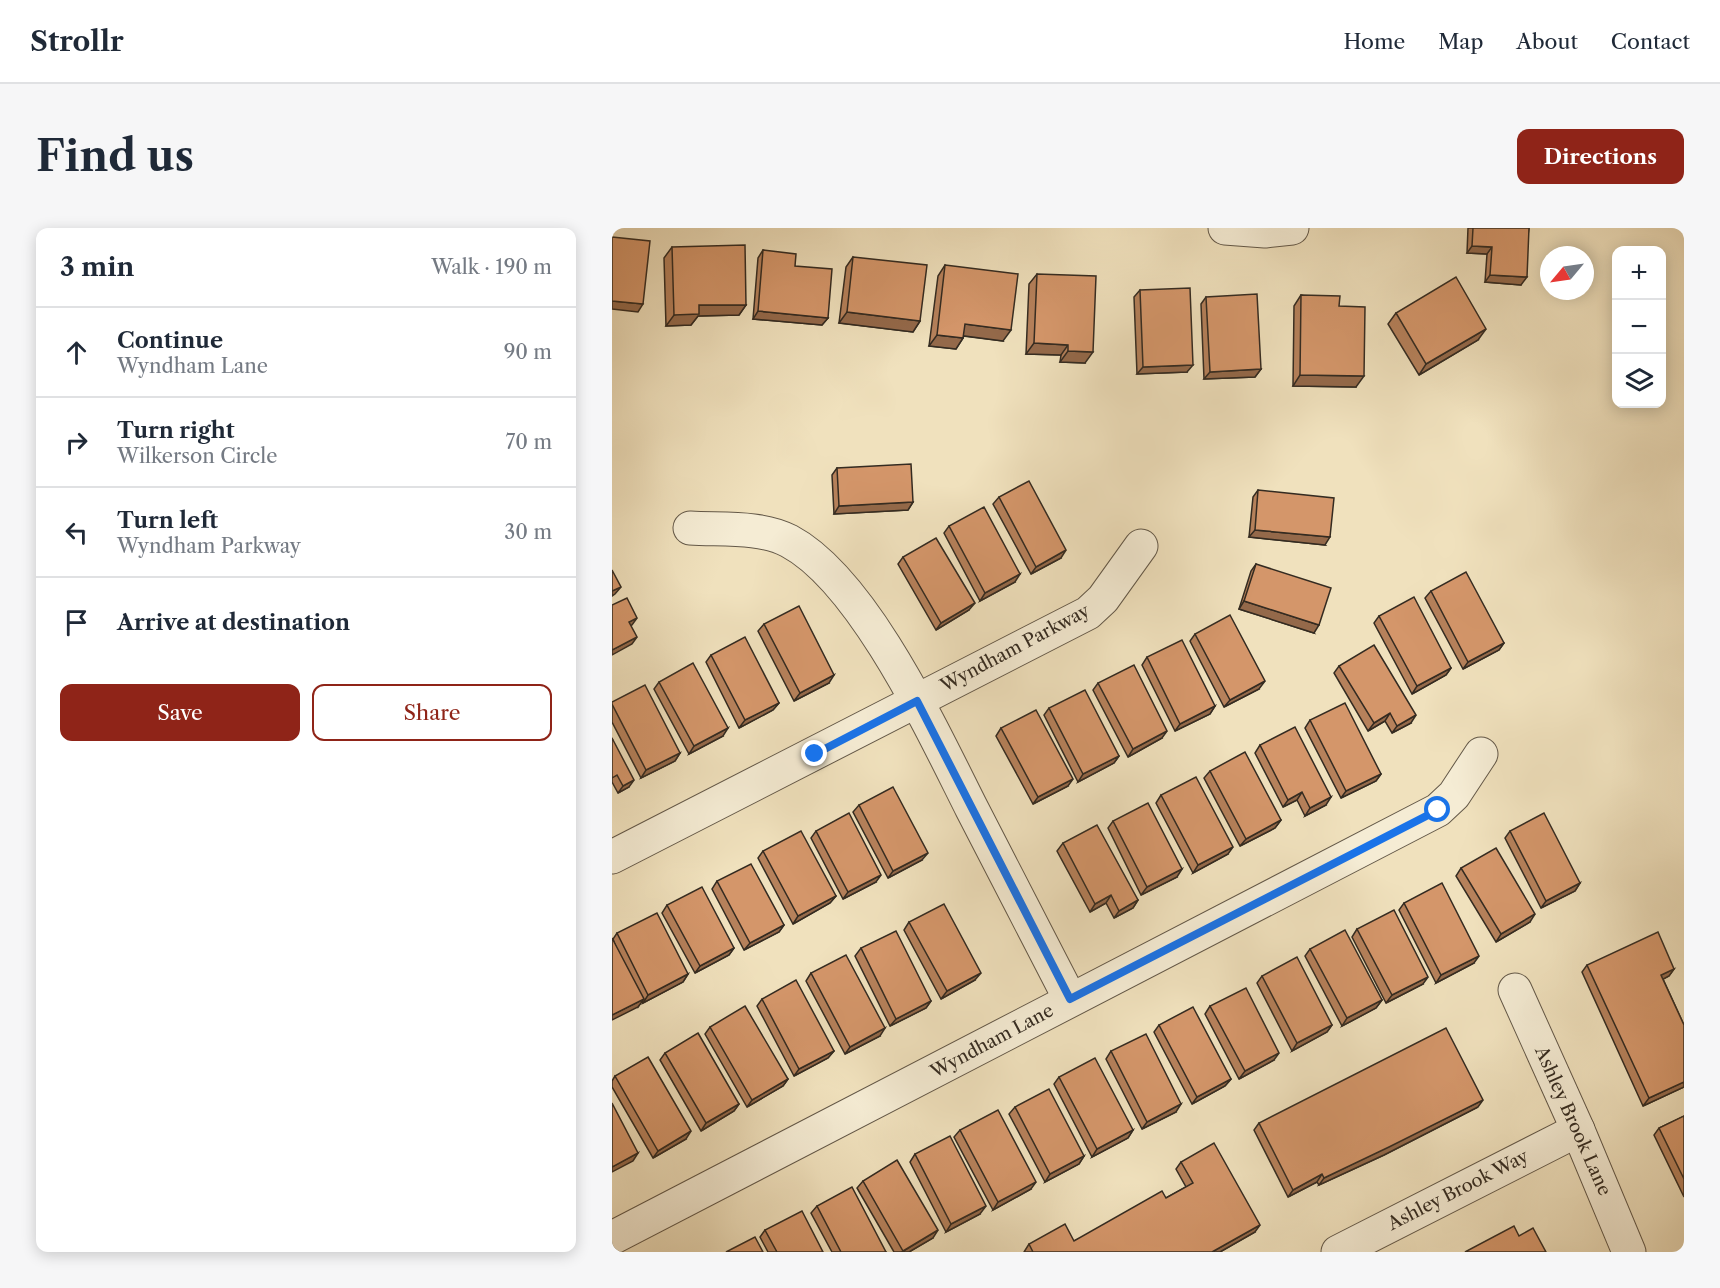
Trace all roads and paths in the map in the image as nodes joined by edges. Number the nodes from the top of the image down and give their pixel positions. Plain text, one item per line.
1 (1226, 228) edge
2 (1292, 228) edge
3 (690, 528) dead end
4 (1141, 546) dead end
5 (917, 701) junction
6 (1481, 754) dead end
7 (612, 857) edge
8 (1515, 990) dead end
9 (1070, 999) junction
10 (1578, 1130) junction
11 (612, 1238) edge
12 (1338, 1252) edge
13 (1629, 1252) edge

1 - 2 street
3 - 5 street
4 - 5 street, Wyndham Parkway
5 - 7 street, Wyndham Parkway
5 - 9 street
6 - 9 street, Wyndham Lane
8 - 10 street, Ashley Brook Lane
9 - 11 street, Wyndham Lane
10 - 12 street, Ashley Brook Way
10 - 13 street, Ashley Brook Lane

